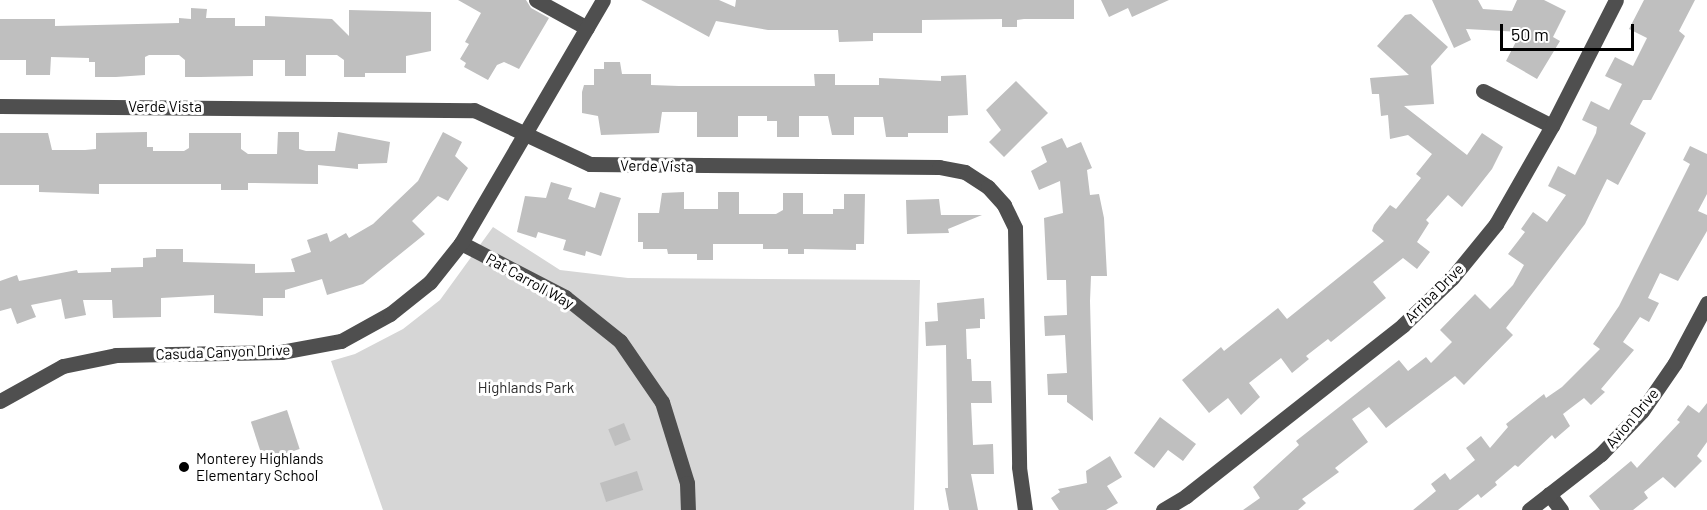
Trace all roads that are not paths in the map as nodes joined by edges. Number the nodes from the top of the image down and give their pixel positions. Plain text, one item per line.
1 (536, 0) edge
2 (603, 0) edge
3 (1616, 0) edge
4 (587, 28) junction
5 (1483, 91) dead end
6 (0, 106) edge
7 (1552, 126) junction
8 (525, 130) junction
9 (461, 243) junction
10 (1707, 303) edge
11 (0, 401) edge
12 (1549, 494) junction
13 (688, 510) edge
14 (1024, 510) edge
15 (1163, 510) edge
16 (1529, 510) edge
17 (1561, 510) edge

1 - 4 street
2 - 4 street, Casuda Canyon Drive
3 - 7 street, Arriba Drive
4 - 8 street, Casuda Canyon Drive
5 - 7 street
6 - 8 street, Verde Vista
7 - 15 street, Arriba Drive
8 - 9 street, Casuda Canyon Drive
8 - 14 street, Verde Vista
9 - 11 street, Casuda Canyon Drive
9 - 13 street, Pat Carroll Way
10 - 12 street, Avion Drive
12 - 16 street, Avion Drive
12 - 17 street

